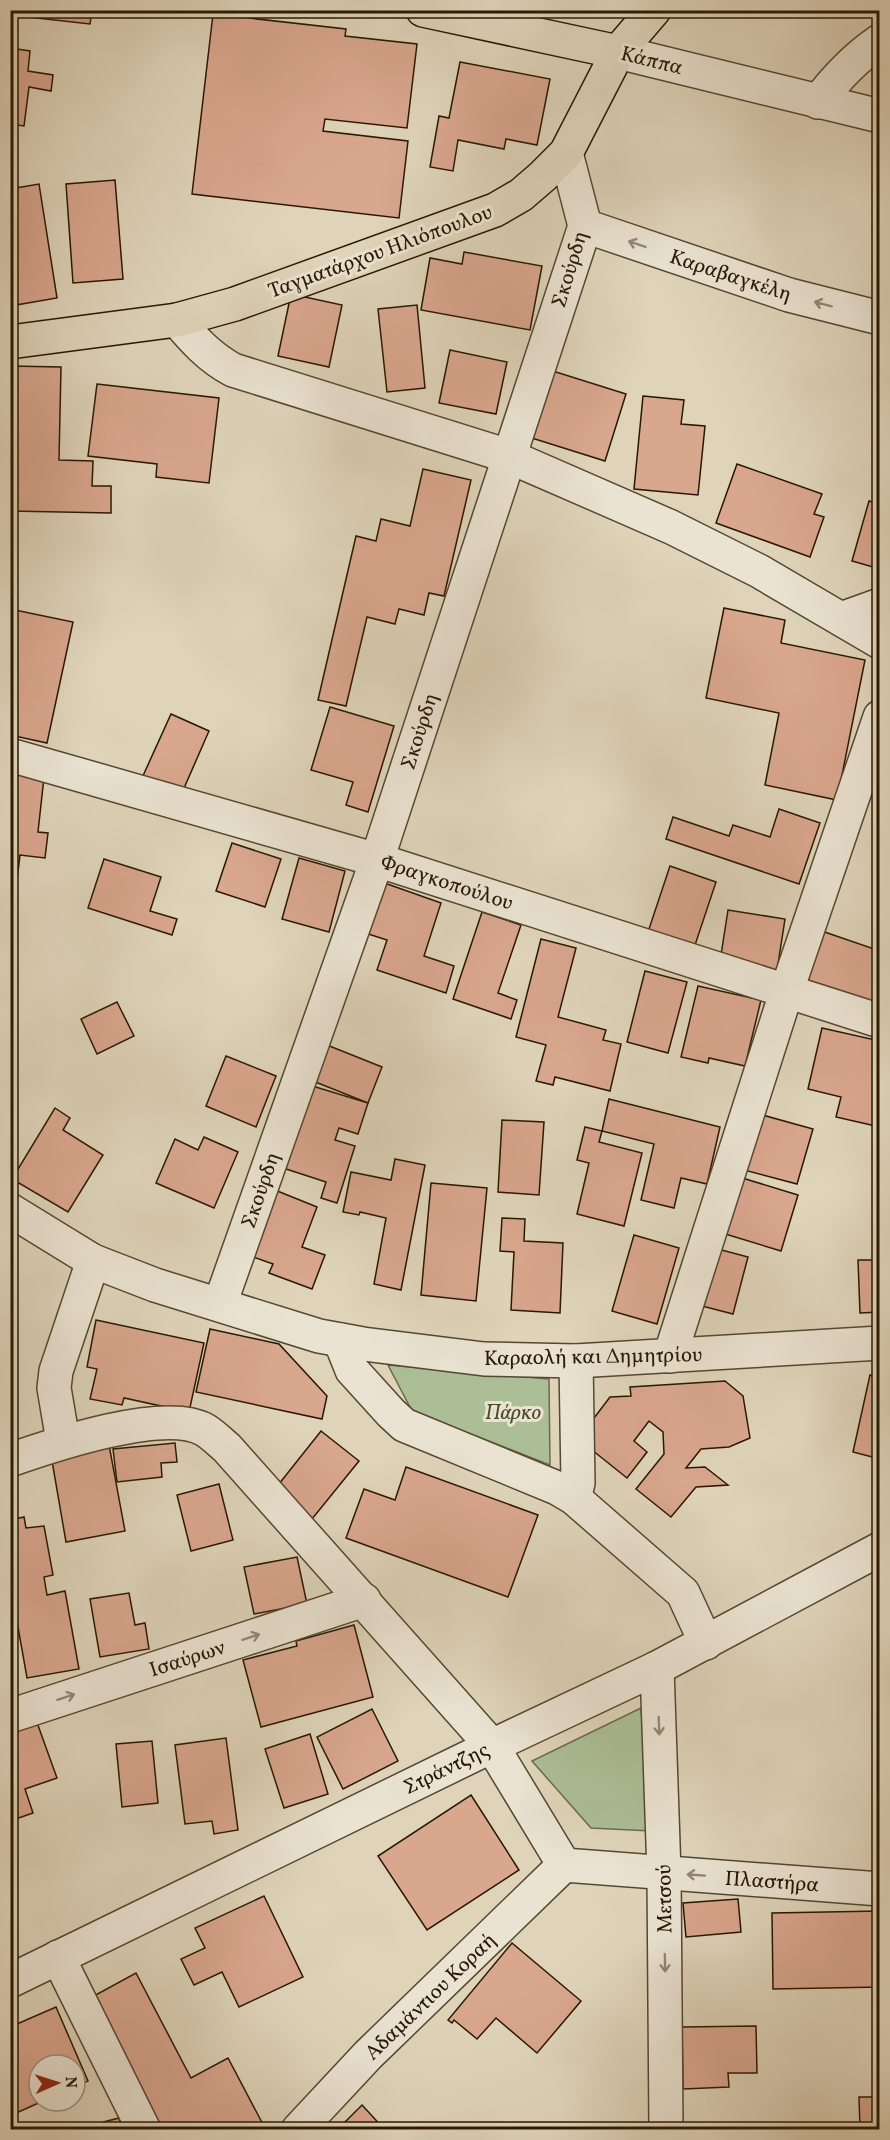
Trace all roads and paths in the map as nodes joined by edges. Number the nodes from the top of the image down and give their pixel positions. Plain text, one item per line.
1 (423, 10) edge
2 (641, 16) edge
3 (879, 40) edge
4 (618, 52) junction
5 (818, 102) junction
6 (879, 116) edge
7 (566, 153) junction
8 (585, 226) junction
9 (879, 318) edge
10 (177, 320) junction
11 (10, 342) edge
12 (508, 456) junction
13 (879, 605) edge
14 (841, 620) junction
15 (879, 642) edge
16 (879, 717) edge
17 (10, 755) edge
18 (377, 860) junction
19 (787, 990) junction
20 (879, 1021) edge
21 (10, 1210) edge
22 (93, 1261) junction
23 (220, 1304) junction
24 (340, 1340) junction
25 (879, 1343) edge
26 (670, 1356) junction
27 (576, 1360) junction
28 (63, 1441) junction
29 (10, 1460) edge
30 (574, 1498) junction
31 (879, 1549) edge
32 (364, 1600) junction
33 (706, 1643) junction
34 (657, 1668) junction
35 (10, 1716) edge
36 (492, 1746) junction
37 (564, 1865) junction
38 (664, 1873) junction
39 (879, 1889) edge
40 (57, 1957) junction
41 (12, 1975) edge
42 (144, 2130) edge
43 (298, 2130) edge
44 (666, 2130) edge

1 - 4 main road, Κάππα
2 - 4 main road, Ταγματάρχου Ηλιόπουλου
3 - 5 street
4 - 5 street, Κάππα
4 - 7 main road, Ταγματάρχου Ηλιόπουλου
5 - 6 street, Κάππα
7 - 8 street, Σκούρδη
7 - 10 main road, Ταγματάρχου Ηλιόπουλου
9 -> 8 street, Καραβαγκέλη
8 - 12 street, Σκούρδη
10 - 11 main road, Ταγματάρχου Ηλιόπουλου
10 - 12 street
12 - 14 street
12 - 18 street, Σκούρδη
13 - 14 street
14 - 15 street
16 - 19 street
17 - 18 street, Φραγκοπούλου
18 - 19 street, Φραγκοπούλου
18 - 23 street, Σκούρδη
19 - 20 street, Φραγκοπούλου
19 - 26 street
21 - 22 street, Καραολή και Δημητρίου
22 - 23 street, Καραολή και Δημητρίου
22 - 28 street
23 - 24 street, Καραολή και Δημητρίου
24 - 27 street, Καραολή και Δημητρίου
24 - 30 street
25 - 26 street, Καραολή και Δημητρίου
26 - 27 street, Καραολή και Δημητρίου
27 - 30 street
28 - 29 street
28 - 32 street
30 - 33 street
31 - 33 street, Στράντζης
35 -> 32 street, Ισαύρων
32 - 36 street
33 - 34 street, Στράντζης
34 - 36 street, Στράντζης
34 -> 38 street, Μετσού
36 - 37 street
36 - 40 street, Στράντζης
37 - 38 street, Πλαστήρα
37 - 43 street, Αδαμάντιου Κοραή
39 -> 38 street, Πλαστήρα
38 -> 44 street, Μετσού
40 - 41 street, Στράντζης
40 - 42 street

